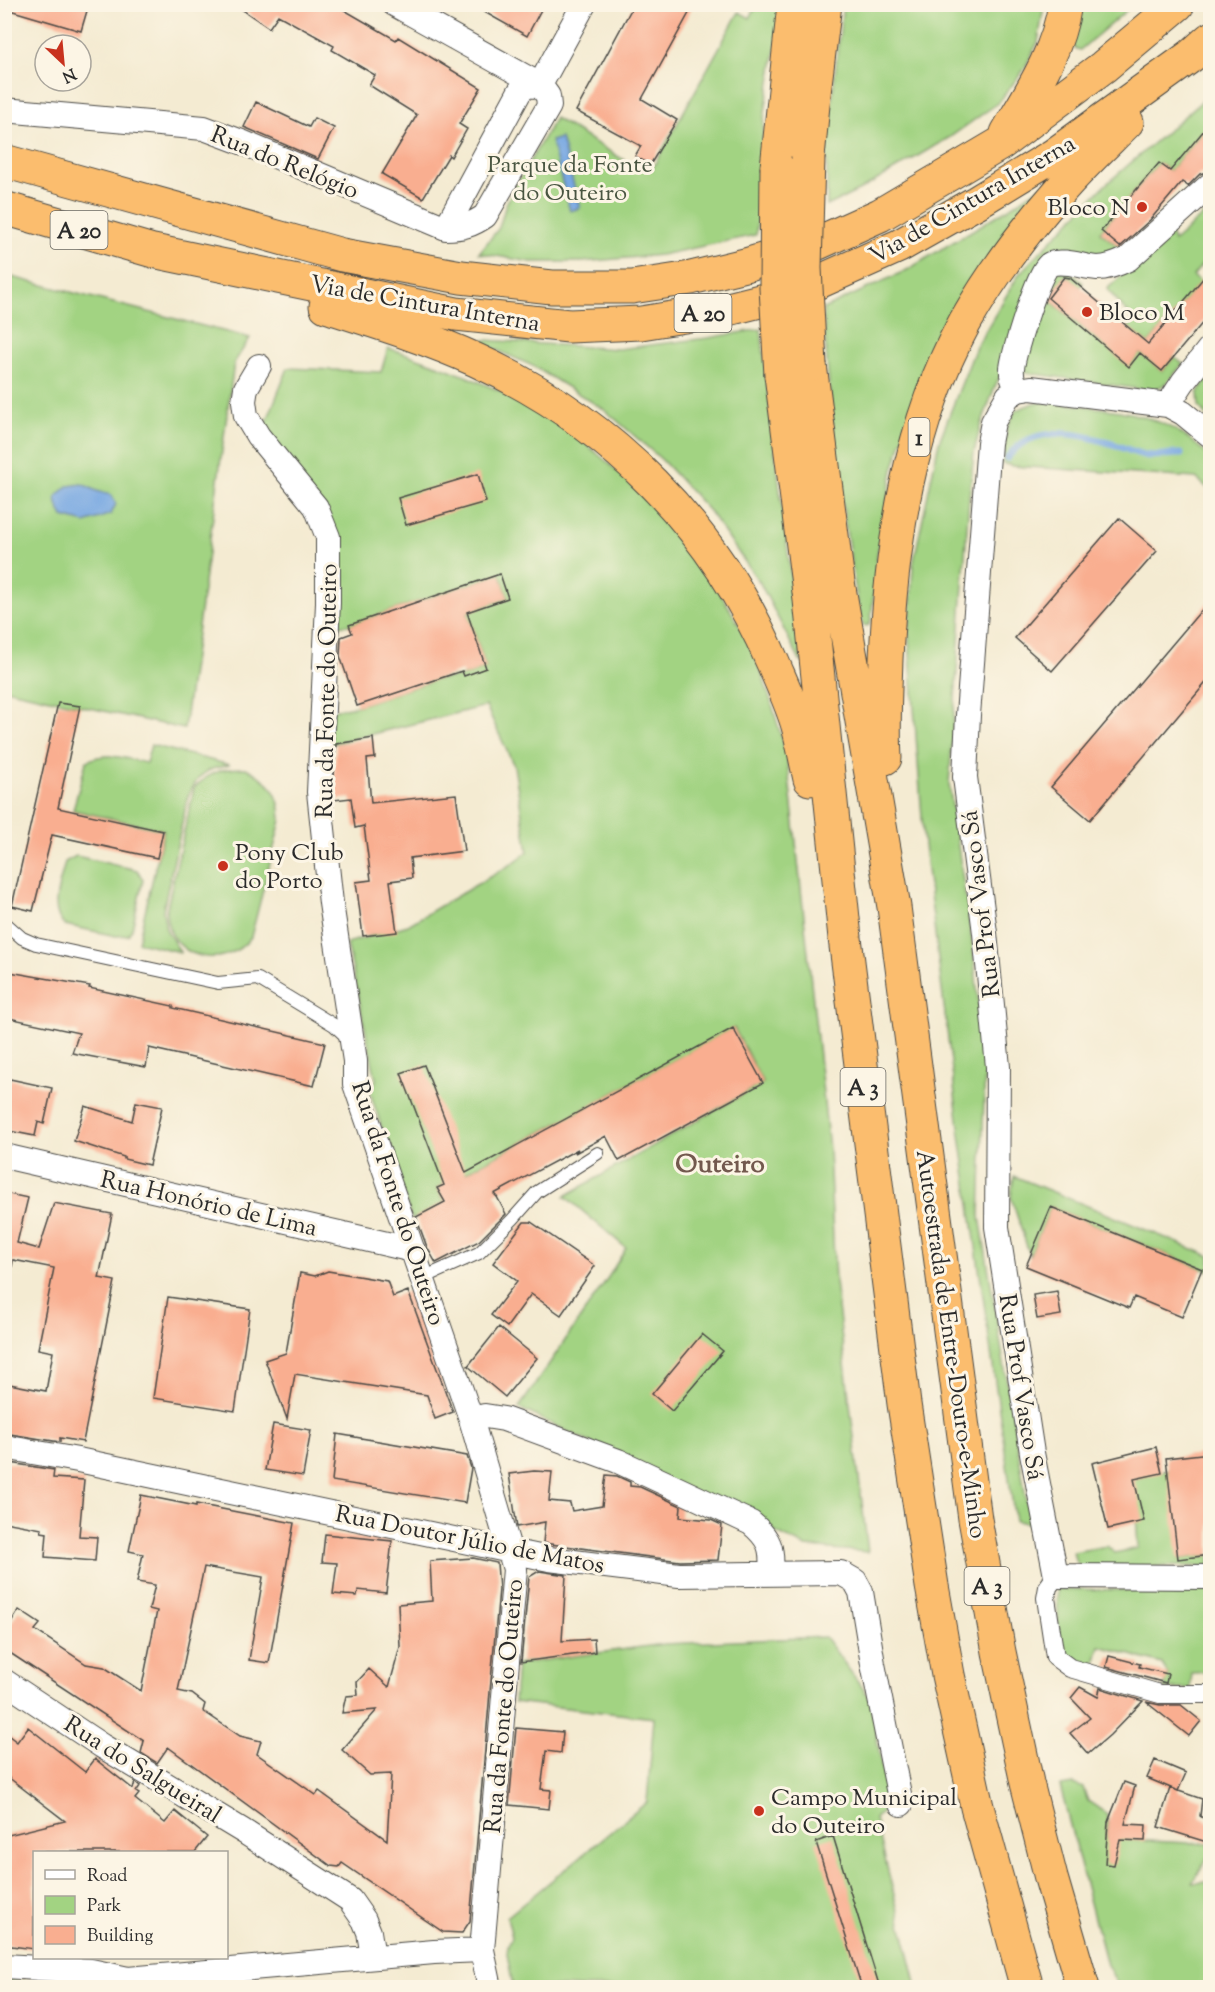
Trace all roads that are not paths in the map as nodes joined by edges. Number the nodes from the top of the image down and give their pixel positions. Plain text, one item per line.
1 (394, 4) edge
2 (584, 4) edge
3 (794, 4) edge
4 (825, 4) edge
5 (1065, 4) edge
6 (1178, 4) edge
7 (1201, 48) edge
8 (540, 85) junction
9 (4, 110) edge
10 (1000, 144) junction
11 (4, 161) edge
12 (1210, 185) edge
13 (4, 208) edge
14 (446, 228) junction
15 (153, 251) junction
16 (1210, 348) edge
17 (259, 366) dead end
18 (795, 370) junction
19 (1018, 390) junction
20 (1168, 405) junction
21 (1210, 435) edge
22 (894, 907) junction
23 (4, 922) edge
24 (845, 938) junction
25 (352, 1044) junction
26 (598, 1153) dead end
27 (4, 1156) edge
28 (413, 1250) junction
29 (423, 1278) junction
30 (471, 1419) junction
31 (4, 1447) edge
32 (511, 1550) junction
33 (771, 1573) junction
34 (1056, 1576) junction
35 (1210, 1576) edge
36 (4, 1681) edge
37 (1210, 1694) edge
38 (901, 1804) dead end
39 (482, 1950) junction
40 (373, 1957) junction
41 (4, 1966) edge
42 (128, 1983) edge
43 (490, 1988) edge
44 (1027, 1988) edge
45 (1083, 1988) edge

1 - 8 street
2 - 8 street
3 - 18 highway, bridge
4 - 18 highway, bridge
5 - 10 highway
6 - 10 highway, Via de Cintura Interna / A 20
7 - 15 highway, Via de Cintura Interna / A 20
7 - 22 highway, 1
8 - 14 street
8 - 14 street
9 - 14 street, Rua do Relógio
10 - 11 highway, Via de Cintura Interna / A 20
12 - 19 street
13 - 15 highway, Via de Cintura Interna / A 20
15 - 24 highway
16 - 20 street
17 - 25 street, Rua da Fonte do Outeiro
18 - 22 highway
18 - 24 highway
19 - 20 street
19 - 34 street, Rua Prof Vasco Sá
20 - 21 street
22 - 45 highway, Autoestrada de Entre-Douro-e-Minho / A 3
23 - 25 lane
24 - 44 highway, A 3
25 - 28 street, Rua da Fonte do Outeiro
26 - 29 lane
27 - 28 street, Rua Honório de Lima
28 - 29 street, Rua da Fonte do Outeiro
29 - 30 street, Rua da Fonte do Outeiro
30 - 32 street, Rua da Fonte do Outeiro
30 - 33 street
31 - 32 street, Rua Doutor Júlio de Matos
32 - 33 street, Rua Doutor Júlio de Matos
32 - 39 street, Rua da Fonte do Outeiro
33 - 38 street, Rua Doutor Júlio de Matos
34 - 35 street
34 - 37 street
36 - 40 street, Rua do Salgueiral
39 - 40 street
39 - 43 street, Rua da Fonte do Outeiro
40 - 42 street
41 - 42 street

